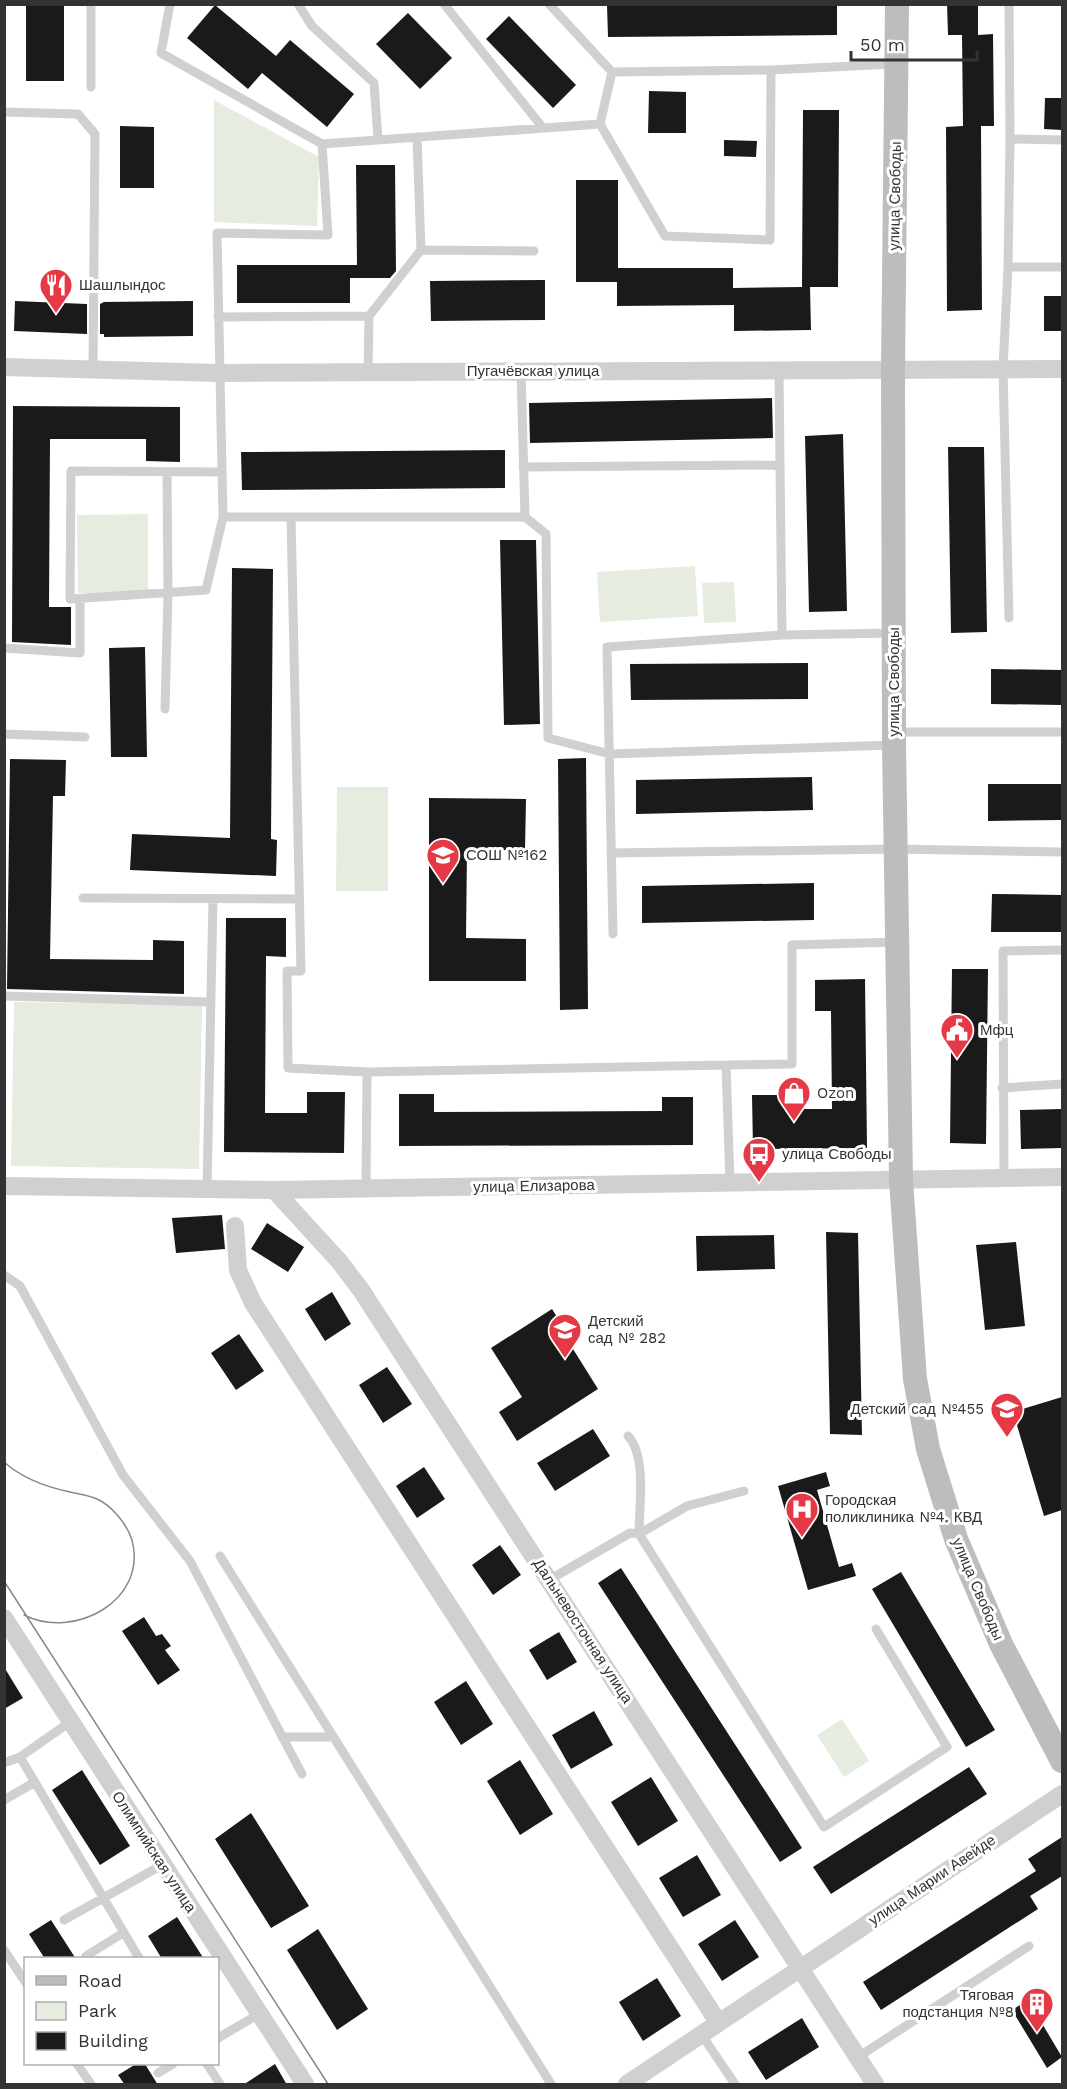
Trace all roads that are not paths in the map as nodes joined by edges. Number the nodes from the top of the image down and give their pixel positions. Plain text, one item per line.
1 (91, 4) edge
2 (170, 4) edge
3 (298, 4) edge
4 (444, 4) edge
5 (549, 4) edge
6 (897, 4) edge
7 (1009, 4) edge
8 (897, 64) junction
9 (771, 70) junction
10 (612, 72) junction
11 (91, 87) dead end
12 (4, 112) edge
13 (600, 124) junction
14 (543, 128) junction
15 (417, 137) junction
16 (1010, 139) junction
17 (378, 140) junction
18 (1062, 140) edge
19 (322, 144) junction
20 (421, 250) junction
21 (534, 251) dead end
22 (1008, 267) junction
23 (1062, 267) edge
24 (369, 316) junction
25 (218, 317) junction
26 (4, 367) edge
27 (892, 369) junction
28 (1003, 369) junction
29 (1062, 369) edge
30 (93, 370) junction
31 (779, 370) junction
32 (521, 371) junction
33 (368, 372) junction
34 (218, 373) junction
35 (780, 465) junction
36 (523, 467) junction
37 (167, 472) junction
38 (221, 472) junction
39 (223, 517) junction
40 (291, 517) junction
41 (525, 517) junction
42 (168, 593) junction
43 (80, 599) junction
44 (1009, 618) dead end
45 (894, 633) junction
46 (782, 635) junction
47 (4, 648) edge
48 (165, 709) dead end
49 (1062, 732) edge
50 (4, 735) edge
51 (85, 736) dead end
52 (894, 738) junction
53 (610, 754) junction
54 (896, 849) junction
55 (1062, 852) edge
56 (611, 853) junction
57 (83, 898) dead end
58 (213, 899) junction
59 (299, 899) junction
60 (613, 934) dead end
61 (897, 942) junction
62 (1062, 950) edge
63 (4, 996) edge
64 (211, 1002) junction
65 (726, 1065) junction
66 (367, 1072) junction
67 (1062, 1084) edge
68 (1002, 1088) junction
69 (1004, 1176) junction
70 (1062, 1177) edge
71 (901, 1180) junction
72 (730, 1183) junction
73 (4, 1185) edge
74 (207, 1189) junction
75 (366, 1189) junction
76 (274, 1190) junction
77 (235, 1226) dead end
78 (4, 1275) edge
79 (628, 1436) dead end
80 (744, 1491) dead end
81 (639, 1534) junction
82 (220, 1556) dead end
83 (549, 1580) junction
84 (4, 1618) edge
85 (876, 1629) dead end
86 (70, 1722) junction
87 (282, 1737) junction
88 (333, 1737) junction
89 (20, 1757) junction
90 (1062, 1761) edge
91 (4, 1763) edge
92 (302, 1774) dead end
93 (35, 1782) junction
94 (1062, 1794) edge
95 (4, 1800) edge
96 (162, 1865) junction
97 (102, 1899) junction
98 (64, 1920) dead end
99 (123, 1934) junction
100 (1029, 1946) dead end
101 (4, 1950) edge
102 (86, 1956) dead end
103 (138, 1957) edge
104 (801, 1967) junction
105 (24, 1980) edge
106 (258, 2014) junction
107 (718, 2022) junction
108 (701, 2034) junction
109 (219, 2037) edge
110 (858, 2057) junction
111 (78, 2065) edge
112 (171, 2065) edge
113 (208, 2065) edge
114 (158, 2073) dead end
115 (91, 2085) edge
116 (220, 2085) edge
117 (305, 2085) edge
118 (550, 2085) edge
119 (627, 2085) edge
120 (735, 2085) edge
121 (875, 2085) edge

1 - 11 lane
2 - 19 lane
3 - 17 lane
4 - 14 lane
5 - 10 lane
6 - 8 street, улица Свободы
7 - 16 lane
8 - 9 lane
8 - 27 street, улица Свободы
9 - 10 lane
9 - 13 lane
10 - 13 lane
12 - 30 lane
13 - 14 lane
14 - 15 lane
15 - 17 lane
15 - 20 lane
16 - 18 lane
16 - 22 lane
17 - 19 lane
19 - 25 lane
20 - 21 lane
20 - 24 lane
22 - 23 lane
22 - 28 lane
24 - 25 lane
24 - 33 lane
25 - 34 lane
26 - 30 street, Пугачёвская улица
27 - 28 street, Пугачёвская улица
27 - 31 street, Пугачёвская улица
27 - 45 street, улица Свободы
28 - 29 street, Пугачёвская улица
28 - 44 lane
30 - 34 street, Пугачёвская улица
31 - 32 street, Пугачёвская улица
31 - 35 lane
32 - 33 street, Пугачёвская улица
32 - 36 lane
33 - 34 street, Пугачёвская улица
34 - 38 lane
35 - 36 lane
35 - 46 lane
36 - 41 lane
37 - 38 lane
37 - 42 lane
37 - 43 lane
38 - 39 lane
39 - 40 lane
39 - 42 lane
40 - 41 lane
40 - 59 lane
41 - 53 lane
42 - 43 lane
42 - 48 lane
43 - 47 lane
45 - 46 lane
45 - 52 street, улица Свободы
46 - 53 lane
49 - 52 lane
50 - 51 lane
52 - 53 lane
52 - 54 street, улица Свободы
53 - 56 lane
54 - 55 lane
54 - 56 lane
54 - 61 street, улица Свободы
56 - 60 lane
57 - 58 lane
58 - 59 lane
58 - 64 lane
59 - 66 lane
61 - 65 lane
61 - 71 street, улица Свободы
62 - 68 lane
63 - 64 lane
64 - 74 lane
65 - 66 lane
65 - 72 lane
66 - 75 lane
67 - 68 lane
68 - 69 lane
69 - 70 street, улица Елизарова
69 - 71 street, улица Елизарова
71 - 72 street, улица Елизарова
71 - 90 street, улица Свободы
72 - 75 street, улица Елизарова
73 - 74 street, улица Елизарова
74 - 76 street, улица Елизарова
75 - 76 street, улица Елизарова
76 - 83 street, Дальневосточная улица
77 - 107 street
78 - 87 lane
79 - 81 lane
80 - 81 lane
81 - 83 lane
81 - 85 lane
82 - 88 lane
83 - 104 street, Дальневосточная улица
84 - 86 street, Олимпийская улица
86 - 89 lane
86 - 96 street, Олимпийская улица
87 - 88 lane
87 - 92 lane
88 - 118 lane
89 - 91 lane
89 - 93 lane
93 - 95 lane
93 - 97 lane
94 - 104 street, улица Марии Авейде
96 - 97 lane
96 - 106 street, Олимпийская улица
97 - 98 lane
97 - 99 lane
99 - 102 lane
99 - 103 lane
100 - 110 lane
101 - 105 lane
104 - 107 street, улица Марии Авейде
104 - 110 street, Дальневосточная улица
106 - 109 lane
106 - 117 street, Олимпийская улица
107 - 108 street, улица Марии Авейде
108 - 119 street, улица Марии Авейде
108 - 120 lane
110 - 121 street, Дальневосточная улица
111 - 115 lane
112 - 114 lane
113 - 116 lane

